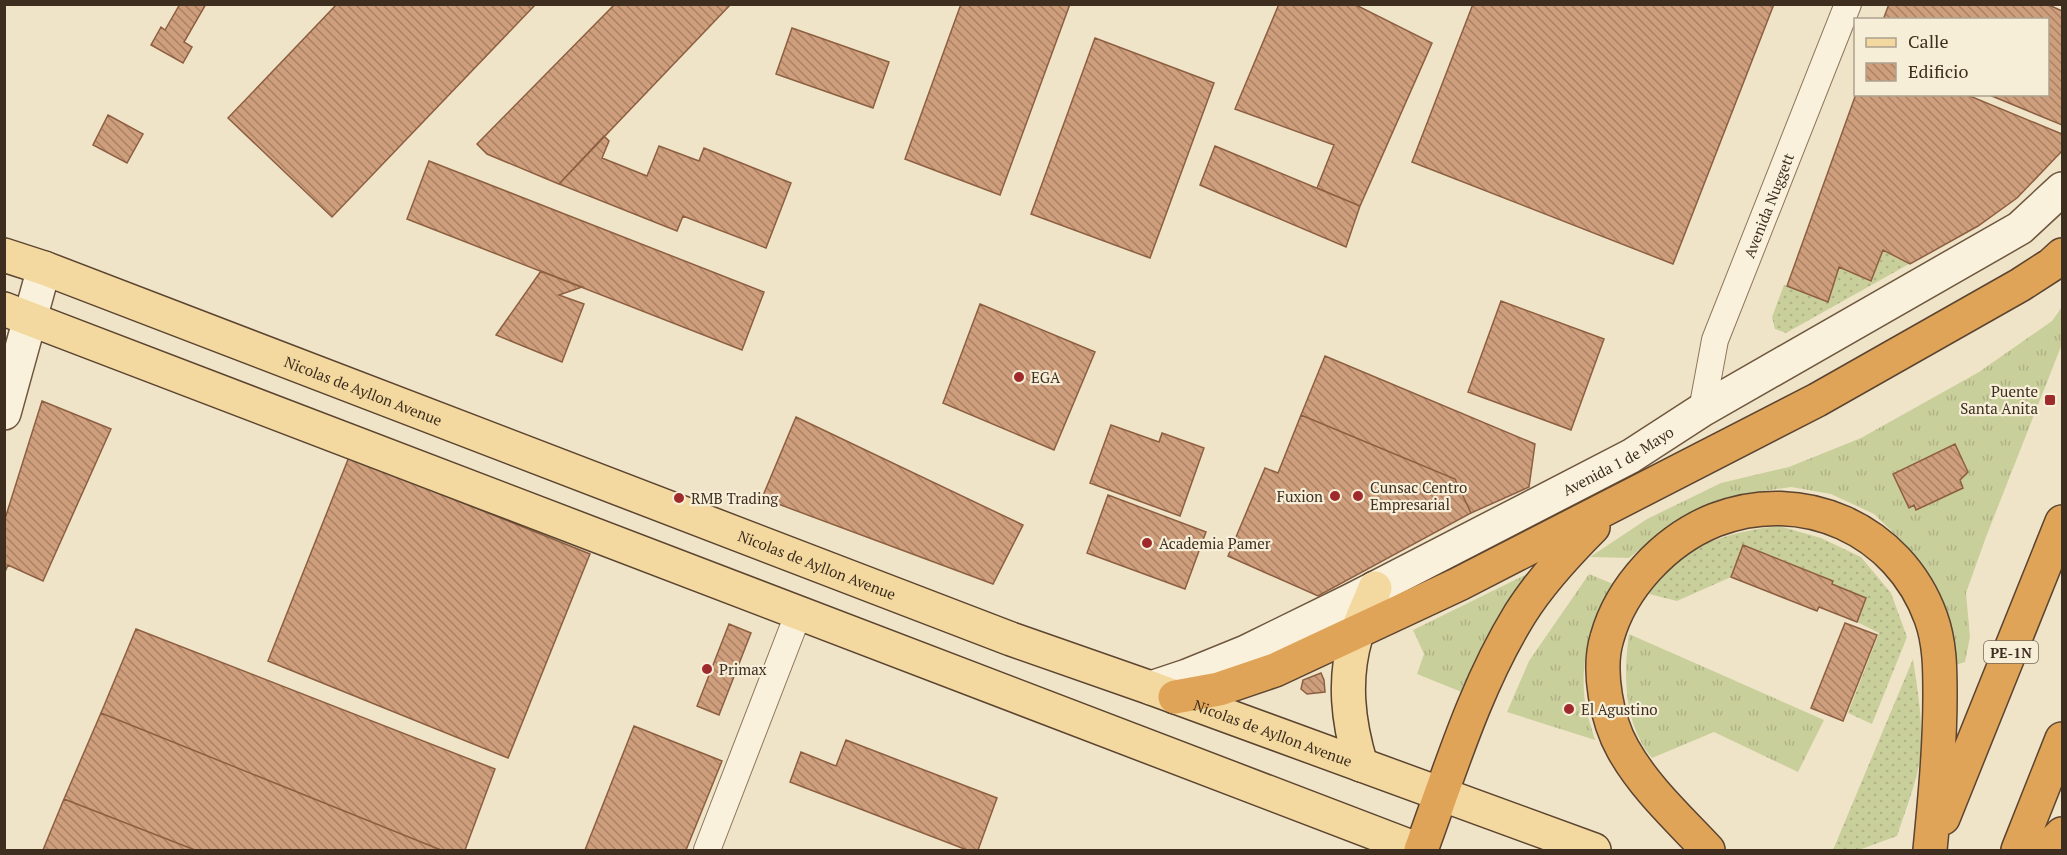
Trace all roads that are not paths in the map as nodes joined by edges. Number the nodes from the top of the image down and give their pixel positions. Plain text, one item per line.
1 (1848, 4) edge
2 (2062, 189) edge
3 (4, 255) edge
4 (2062, 255) edge
5 (44, 268) junction
6 (18, 314) edge
7 (1702, 410) junction
8 (4, 413) edge
9 (1625, 501) junction
10 (2062, 522) edge
11 (1375, 588) junction
12 (799, 612) junction
13 (1357, 633) junction
14 (1163, 692) junction
15 (2062, 739) edge
16 (1361, 765) junction
17 (1441, 795) junction
18 (2062, 834) edge
19 (707, 850) edge
20 (1420, 850) edge
21 (1594, 850) edge
22 (1708, 850) edge
23 (1929, 850) edge
24 (2018, 850) edge
25 (2046, 850) edge

1 - 7 street, Avenida Nuggett
2 - 7 street, Avenida 1 de Mayo
3 - 5 main road, Nicolas de Ayllon Avenue
4 - 9 highway
5 - 6 street
5 - 14 main road, Nicolas de Ayllon Avenue
6 - 8 street
6 - 12 main road
7 - 11 street, Avenida 1 de Mayo
9 - 13 highway
9 - 17 highway
10 - 23 highway, PE-1N
11 - 13 main road
11 - 14 street, Avenida 1 de Mayo
12 - 19 street
12 - 20 main road
13 - 14 highway
13 - 16 main road
14 - 16 main road, Nicolas de Ayllon Avenue
15 - 24 highway
16 - 17 main road, Nicolas de Ayllon Avenue
17 - 20 highway
17 - 21 main road, Nicolas de Ayllon Avenue
18 - 25 highway
22 - 23 highway

